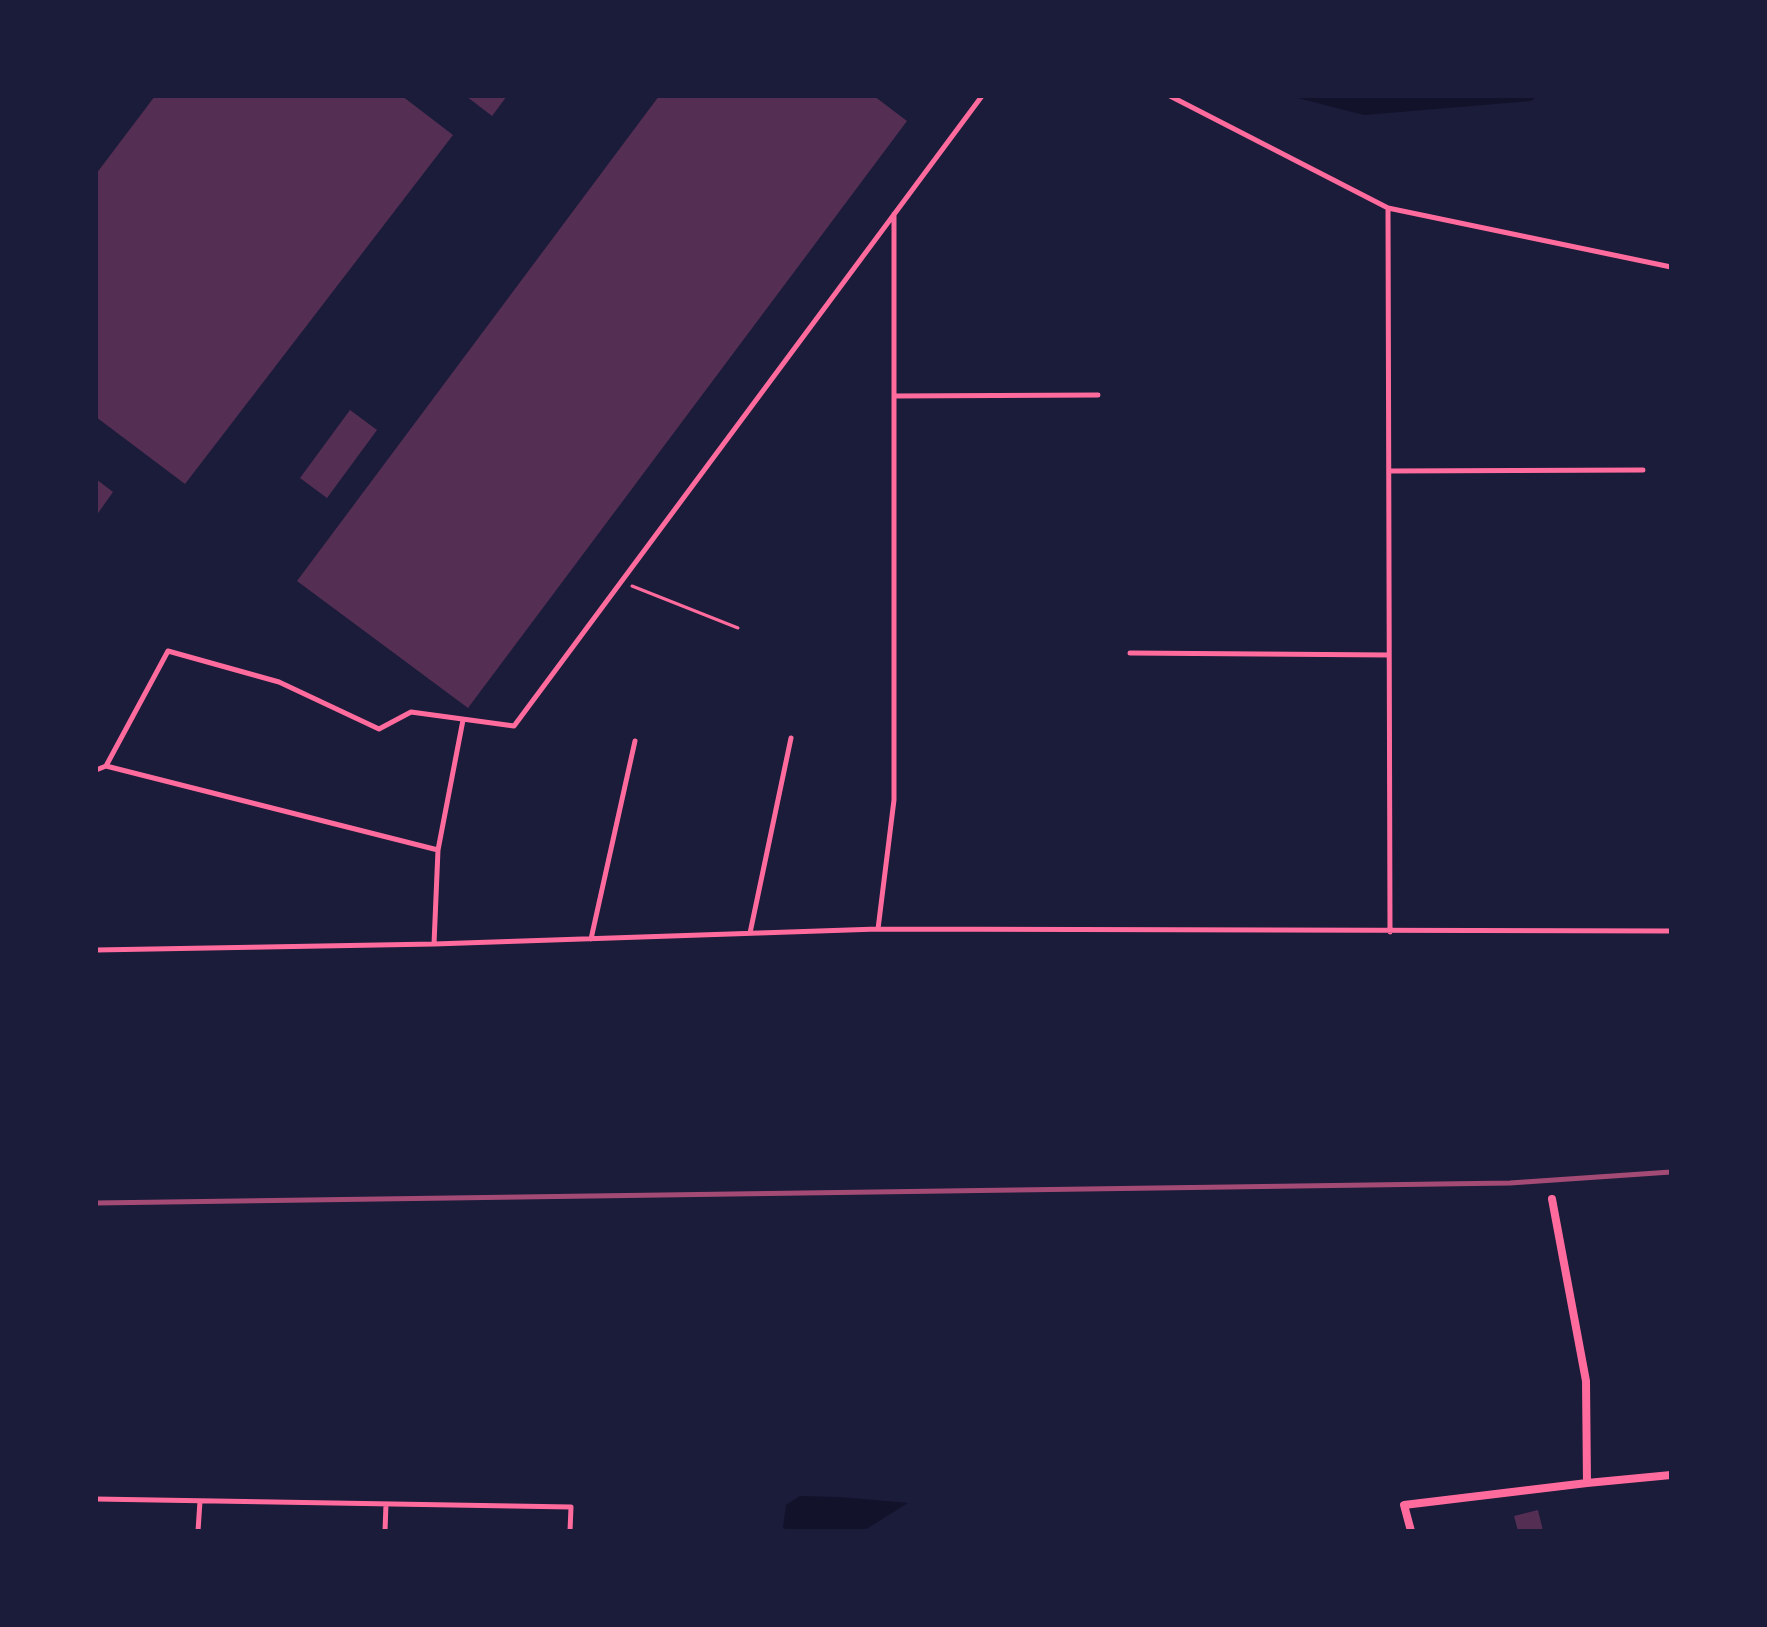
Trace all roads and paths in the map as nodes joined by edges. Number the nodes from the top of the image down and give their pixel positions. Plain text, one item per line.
1 (982, 96) edge
2 (1170, 96) edge
3 (1388, 208) junction
4 (894, 213) junction
5 (1671, 267) edge
6 (1098, 395) dead end
7 (894, 396) junction
8 (1643, 470) dead end
9 (1389, 471) junction
10 (621, 582) junction
11 (738, 628) dead end
12 (1130, 653) dead end
13 (1389, 655) junction
14 (463, 720) junction
15 (791, 738) dead end
16 (635, 741) dead end
17 (106, 766) junction
18 (96, 770) edge
19 (438, 850) junction
20 (878, 929) junction
21 (1671, 931) edge
22 (1390, 932) junction
23 (750, 933) junction
24 (591, 939) junction
25 (434, 944) junction
26 (96, 950) edge
27 (1552, 1199) dead end
28 (1671, 1475) edge
29 (1587, 1483) junction
30 (96, 1499) edge
31 (200, 1501) junction
32 (386, 1504) junction
33 (198, 1531) edge
34 (385, 1531) edge
35 (570, 1531) edge
36 (1411, 1531) edge

1 - 4 lane
2 - 3 lane
3 - 5 lane
3 - 9 lane
4 - 7 lane
4 - 10 lane
6 - 7 lane
7 - 20 lane
8 - 9 lane
9 - 13 lane
10 - 11 path
10 - 14 lane
12 - 13 lane
13 - 22 lane
14 - 17 lane
14 - 19 lane
15 - 23 lane
16 - 24 lane
17 - 18 lane
17 - 19 lane
19 - 25 lane
20 - 22 lane
20 - 23 lane
21 - 22 lane
23 - 24 lane
24 - 25 lane
25 - 26 lane
27 - 29 street
28 - 29 street
29 - 36 street
30 - 31 lane
31 - 32 lane
31 - 33 lane
32 - 34 lane
32 - 35 lane

